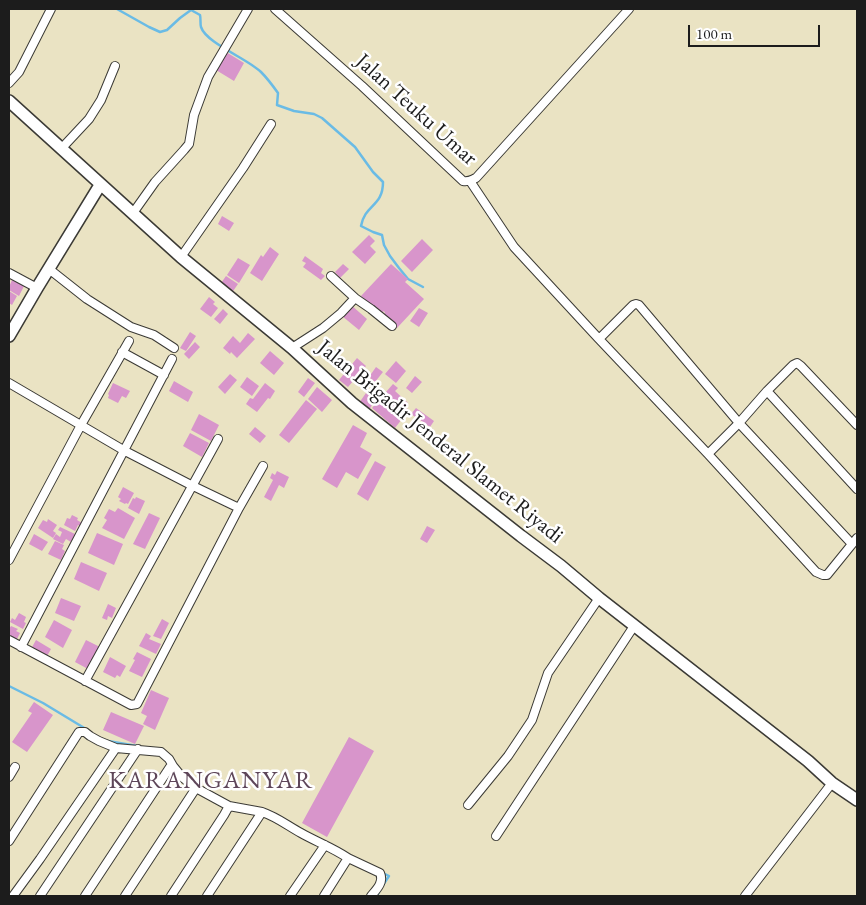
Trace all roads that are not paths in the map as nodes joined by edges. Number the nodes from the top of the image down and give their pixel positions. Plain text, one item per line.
1 (51, 9) edge
2 (248, 9) edge
3 (275, 9) edge
4 (629, 9) edge
5 (115, 66) dead end
6 (9, 83) edge
7 (9, 101) edge
8 (271, 124) dead end
9 (61, 149) junction
10 (470, 181) junction
11 (100, 185) junction
12 (133, 213) junction
13 (181, 257) junction
14 (49, 269) junction
15 (9, 273) edge
16 (331, 276) dead end
17 (37, 288) junction
18 (355, 298) junction
19 (392, 326) dead end
20 (9, 336) edge
21 (599, 339) junction
22 (130, 340) dead end
23 (174, 348) dead end
24 (292, 348) junction
25 (122, 352) junction
26 (172, 359) dead end
27 (164, 375) junction
28 (9, 383) edge
29 (768, 391) junction
30 (739, 423) junction
31 (857, 425) edge
32 (81, 426) junction
33 (218, 439) dead end
34 (125, 450) junction
35 (708, 454) junction
36 (263, 466) dead end
37 (191, 485) junction
38 (857, 489) edge
39 (239, 508) junction
40 (855, 541) edge
41 (9, 560) edge
42 (599, 598) junction
43 (634, 626) junction
44 (9, 640) edge
45 (21, 647) junction
46 (85, 681) junction
47 (116, 748) junction
48 (138, 749) junction
49 (173, 766) junction
50 (15, 767) dead end
51 (9, 777) edge
52 (832, 783) junction
53 (196, 788) junction
54 (857, 800) edge
55 (468, 805) dead end
56 (228, 806) junction
57 (262, 812) junction
58 (496, 836) dead end
59 (9, 841) edge
60 (325, 845) junction
61 (348, 858) junction
62 (13, 896) edge
63 (40, 896) edge
64 (85, 896) edge
65 (125, 896) edge
66 (171, 896) edge
67 (207, 896) edge
68 (290, 896) edge
69 (324, 896) edge
70 (371, 896) edge
71 (745, 896) edge

1 - 6 street
2 - 12 street
3 - 10 street, Jalan Teuku Umar
4 - 10 street, Jalan Teuku Umar
5 - 9 street
7 - 9 main road, Jalan Brigadir Jenderal Slamet Riyadi
8 - 13 street
9 - 11 main road, Jalan Brigadir Jenderal Slamet Riyadi
10 - 21 street
11 - 12 main road, Jalan Brigadir Jenderal Slamet Riyadi
11 - 14 main road
12 - 13 main road, Jalan Brigadir Jenderal Slamet Riyadi
13 - 24 main road, Jalan Brigadir Jenderal Slamet Riyadi
14 - 17 main road
14 - 23 street
15 - 17 street
16 - 18 street
17 - 20 main road
18 - 19 street
18 - 24 street
21 - 30 street
21 - 35 street
22 - 25 street
24 - 42 main road, Jalan Brigadir Jenderal Slamet Riyadi
25 - 27 street
25 - 32 street
26 - 27 street
27 - 34 street
28 - 32 street
29 - 30 street
29 - 31 street
29 - 38 street
30 - 35 street
30 - 40 street
32 - 34 street
32 - 41 street
33 - 37 street
34 - 37 street
34 - 45 street
35 - 40 street
36 - 39 street
37 - 39 street
37 - 46 street
39 - 46 street
42 - 43 main road, Jalan Brigadir Jenderal Slamet Riyadi
42 - 55 street
43 - 52 main road, Jalan Brigadir Jenderal Slamet Riyadi
43 - 58 street
44 - 45 street
45 - 46 street
47 - 48 street
47 - 59 street
47 - 62 street
48 - 49 street
48 - 63 street
49 - 53 street
49 - 64 street
50 - 51 street
52 - 54 main road, Jalan Brigadir Jenderal Slamet Riyadi
52 - 71 street
53 - 56 street
53 - 65 street
56 - 57 street
56 - 66 street
57 - 60 street
57 - 67 street
60 - 61 street
60 - 68 street
61 - 69 street
61 - 70 street

